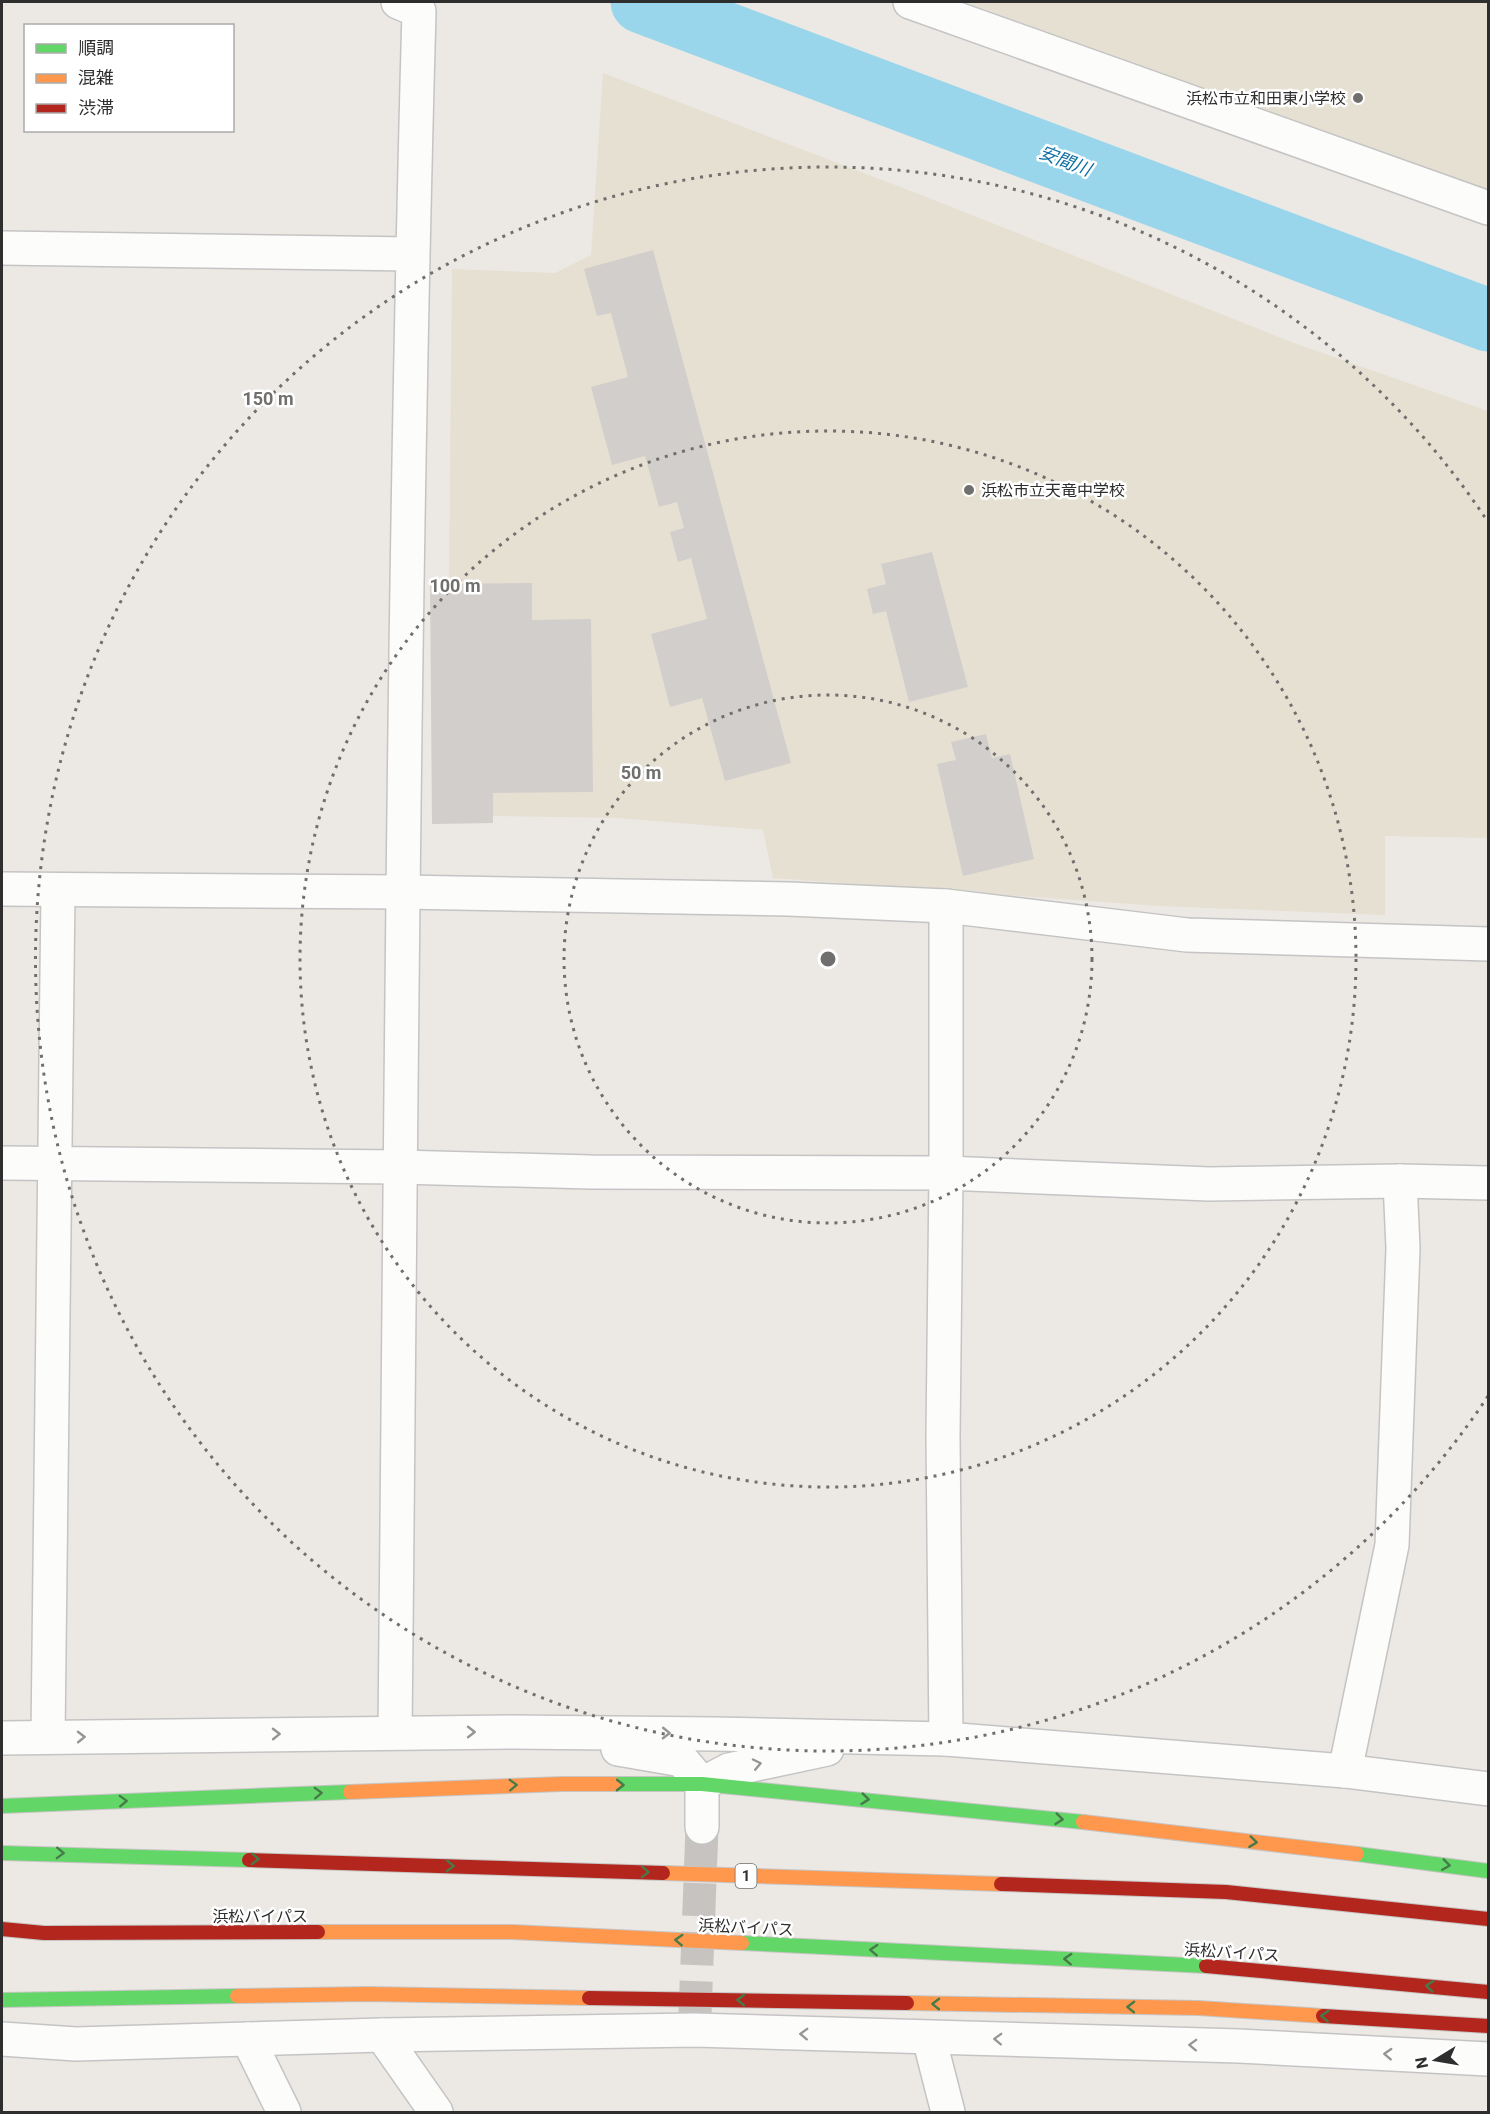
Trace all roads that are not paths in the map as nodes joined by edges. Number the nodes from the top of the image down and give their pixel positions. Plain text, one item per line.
1 (398, 2) edge
2 (910, 2) edge
3 (1488, 208) edge
4 (2, 248) edge
5 (412, 254) junction
6 (2, 889) edge
7 (58, 890) junction
8 (403, 892) junction
9 (946, 906) junction
10 (1488, 944) edge
11 (2, 1163) edge
12 (55, 1163) junction
13 (399, 1167) junction
14 (946, 1173) junction
15 (1400, 1181) junction
16 (1488, 1183) edge
17 (395, 1732) junction
18 (511, 1732) junction
19 (48, 1737) junction
20 (2, 1738) edge
21 (876, 1738) junction
22 (946, 1739) junction
23 (1345, 1771) junction
24 (702, 1784) junction
25 (1488, 1789) edge
26 (2, 1806) edge
27 (702, 1827) tunnel mouth
28 (2, 1853) edge
29 (1488, 1871) edge
30 (1488, 1919) edge
31 (2, 1929) edge
32 (44, 1933) junction
33 (2, 1934) edge
34 (1488, 1992) edge
35 (2, 2000) edge
36 (1488, 2026) edge
37 (382, 2035) junction
38 (929, 2038) junction
39 (2, 2039) edge
40 (248, 2040) junction
41 (1488, 2059) edge
42 (284, 2112) edge
43 (436, 2112) edge
44 (948, 2112) edge

1 - 5 street
2 - 3 street
4 - 5 street
5 - 8 street
6 - 7 street
7 - 8 street
7 - 12 street
8 - 9 street
8 - 13 street
9 - 10 street
9 - 14 street
11 - 12 street
12 - 13 street
12 - 19 street
13 - 14 street
13 - 17 street
14 - 15 street
14 - 22 street
15 - 16 street
15 - 23 street
17 -> 18 street
19 -> 17 street
18 -> 21 street
18 - 24 street
19 - 20 street
21 - 22 street
24 -> 21 street
22 - 23 street
23 - 25 street
26 -> 24 highway
24 - 27 street
24 -> 29 highway
28 -> 30 highway, 1
31 - 32 highway, 浜松バイパス
32 - 33 highway
34 -> 32 highway, 浜松バイパス
36 -> 35 highway
38 -> 37 street
37 - 40 street
37 - 43 street
41 -> 38 street
38 - 44 street
39 - 40 street
40 - 42 street

